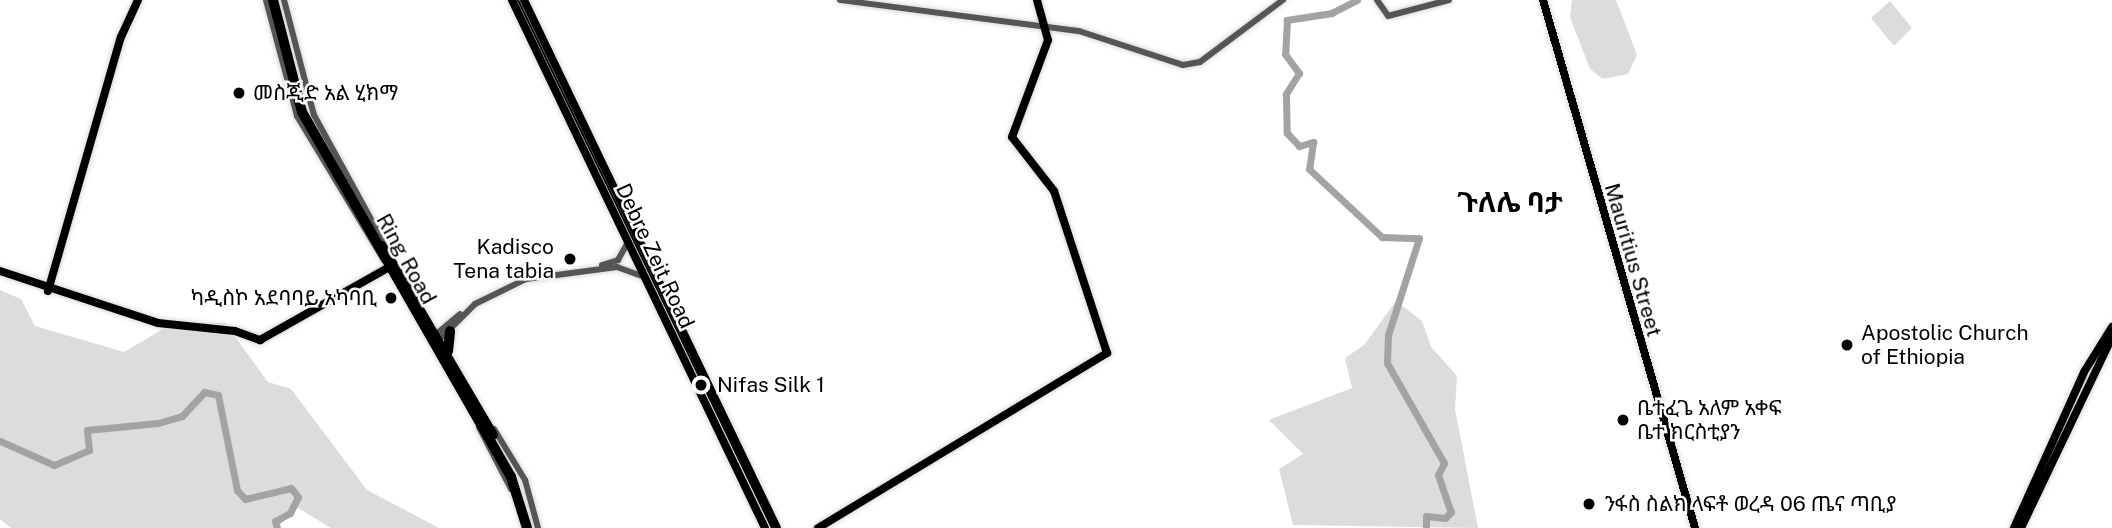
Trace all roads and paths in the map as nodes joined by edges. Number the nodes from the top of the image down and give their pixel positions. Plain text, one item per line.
1 (138, 0) edge
2 (266, 0) edge
3 (273, 0) edge
4 (281, 0) edge
5 (512, 0) edge
6 (524, 0) edge
7 (840, 0) edge
8 (1037, 0) edge
9 (1283, 0) edge
10 (1377, 0) edge
11 (1448, 0) edge
12 (1541, 0) edge
13 (1048, 26) junction
14 (628, 243) junction
15 (387, 262) junction
16 (580, 270) junction
17 (0, 271) edge
18 (645, 277) junction
19 (48, 291) junction
20 (2112, 327) edge
21 (449, 328) junction
22 (434, 337) junction
23 (2112, 337) edge
24 (448, 352) junction
25 (483, 423) junction
26 (524, 528) edge
27 (532, 528) edge
28 (538, 528) edge
29 (765, 528) edge
30 (777, 528) edge
31 (818, 528) edge
32 (1693, 528) edge
33 (2014, 528) edge
34 (2021, 528) edge

1 - 19 main road
2 - 15 street
3 - 15 highway, Ring Road
4 - 15 highway, Ring Road
5 - 14 main road, Debre Zeit Road
6 - 30 main road, Debre Zeit Road
7 - 13 street
8 - 13 main road
9 - 13 street
10 - 11 street
12 - 32 main road, Mauritius Street
13 - 31 main road
14 - 16 street
14 - 18 main road, Debre Zeit Road
15 - 19 main road
15 - 22 highway, Ring Road
16 - 18 street
16 - 21 street
17 - 19 main road
18 - 29 main road, Debre Zeit Road
20 - 33 main road
21 - 22 highway
21 - 22 street
21 - 24 highway
22 - 24 highway, Ring Road
22 - 25 highway, Ring Road
23 - 34 main road
24 - 25 highway, Ring Road
25 - 26 highway, Ring Road
25 - 27 highway, Ring Road
25 - 28 street

